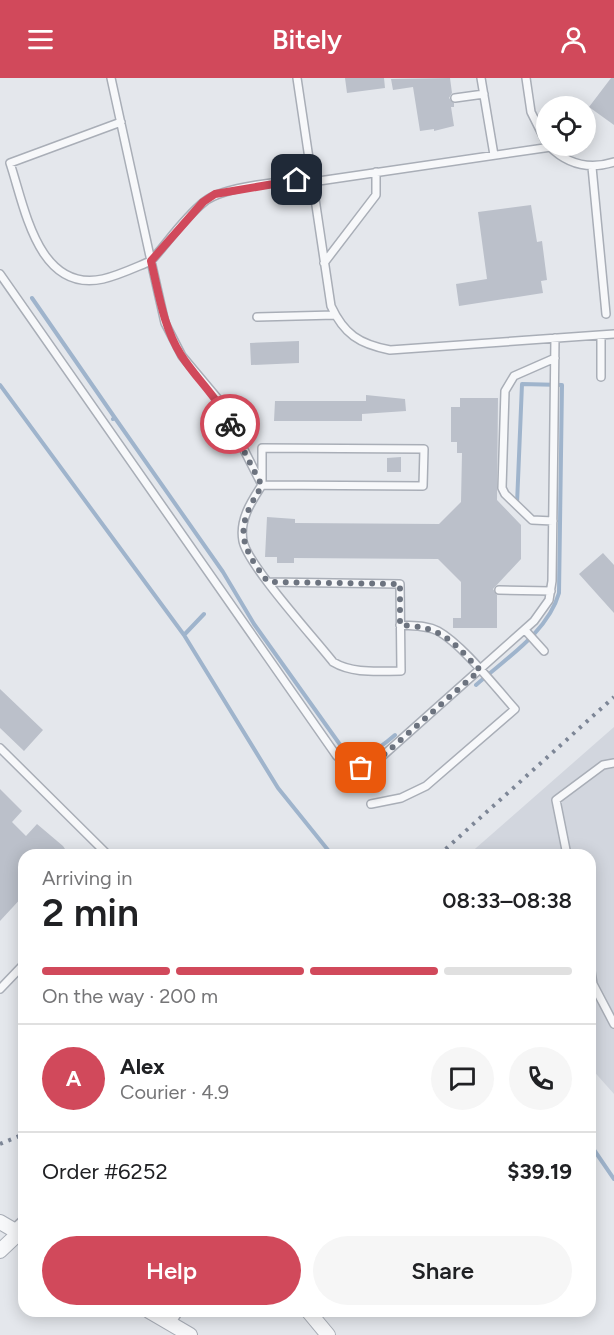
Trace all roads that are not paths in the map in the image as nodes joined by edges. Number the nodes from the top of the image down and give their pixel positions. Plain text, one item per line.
1 (111, 78) edge
2 (297, 78) edge
3 (481, 78) edge
4 (525, 78) edge
5 (484, 94) junction
6 (455, 98) dead end
7 (536, 121) edge
8 (121, 122) junction
9 (536, 147) edge
10 (494, 155) junction
11 (563, 156) edge
12 (614, 162) edge
13 (592, 167) junction
14 (376, 172) junction
15 (312, 182) junction
16 (151, 261) junction
17 (324, 263) junction
18 (0, 274) edge
19 (606, 314) dead end
20 (335, 315) junction
21 (257, 317) dead end
22 (614, 334) edge
23 (602, 335) junction
24 (555, 338) junction
25 (555, 358) junction
26 (601, 377) dead end
27 (262, 486) junction
28 (553, 521) junction
29 (268, 582) junction
30 (499, 591) dead end
31 (551, 591) junction
32 (400, 625) junction
33 (525, 630) junction
34 (544, 651) dead end
35 (480, 670) junction
36 (0, 748) edge
37 (614, 763) edge
38 (371, 804) dead end
39 (102, 849) edge
40 (566, 849) edge
41 (18, 970) edge
42 (0, 989) edge
43 (596, 990) edge
44 (614, 1024) edge
45 (0, 1222) edge
46 (18, 1232) edge
47 (18, 1234) edge
48 (0, 1251) edge
49 (159, 1317) edge
50 (175, 1317) edge
51 (313, 1317) edge
52 (171, 1324) junction
53 (190, 1335) edge
54 (328, 1335) edge

1 - 8 lane
2 - 15 lane
3 - 5 lane
4 - 7 lane
5 - 6 lane
5 - 10 lane
8 - 16 lane
8 - 16 lane
9 - 10 lane
10 - 14 lane
11 - 13 lane
12 - 13 lane
13 - 19 lane
14 - 15 lane
14 - 17 lane
15 - 16 lane
15 - 17 lane
16 - 27 lane
17 - 20 lane
18 - 35 lane
20 - 21 lane
20 - 24 lane
22 - 23 lane
23 - 24 lane
23 - 26 lane
24 - 25 lane
25 - 28 lane
25 - 28 lane
27 - 27 lane
27 - 29 lane
28 - 31 lane
29 - 32 lane
29 - 32 lane
30 - 31 lane
31 - 33 lane
32 - 35 lane
33 - 34 lane
33 - 35 lane
35 - 38 lane
36 - 39 lane
37 - 40 lane
41 - 42 lane
43 - 44 lane
45 - 46 street
47 - 48 street
49 - 52 street
50 - 52 lane
51 - 54 street
52 - 53 street

